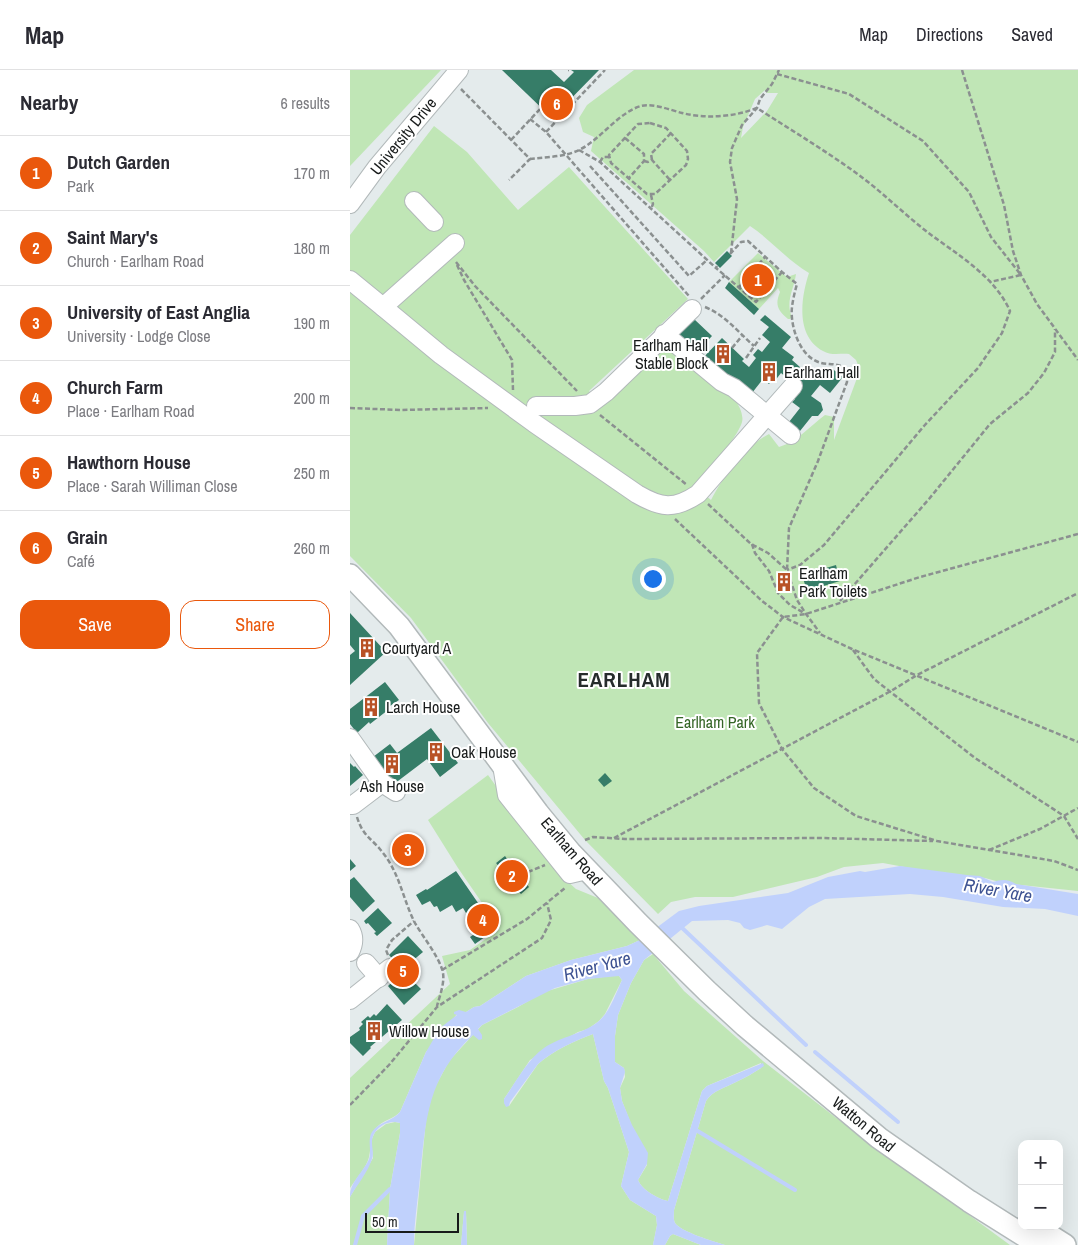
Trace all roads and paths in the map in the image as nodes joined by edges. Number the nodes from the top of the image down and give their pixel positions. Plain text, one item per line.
1 (605, 70) edge
2 (962, 70) edge
3 (778, 72) edge
4 (455, 74) edge
5 (542, 108) dead end
6 (757, 108) junction
7 (530, 119) junction
8 (546, 132) junction
9 (672, 133) junction
10 (625, 138) junction
11 (511, 140) junction
12 (579, 150) junction
13 (564, 154) junction
14 (644, 154) junction
15 (651, 154) junction
16 (609, 157) junction
17 (530, 159) junction
18 (652, 160) junction
19 (644, 161) junction
20 (600, 162) junction
21 (590, 166) dead end
22 (628, 179) junction
23 (509, 180) dead end
24 (670, 180) junction
25 (651, 195) junction
26 (414, 201) dead end
27 (350, 204) edge
28 (651, 209) junction
29 (434, 222) dead end
30 (455, 243) joint
31 (730, 254) dead end
32 (765, 258) dead end
33 (707, 260) junction
34 (456, 262) junction
35 (756, 268) junction
36 (782, 272) dead end
37 (724, 275) junction
38 (1021, 275) junction
39 (350, 280) edge
40 (743, 282) junction
41 (772, 282) junction
42 (990, 282) junction
43 (739, 287) junction
44 (760, 296) junction
45 (694, 306) junction
46 (383, 307) junction
47 (1056, 329) junction
48 (664, 334) junction
49 (742, 336) junction
50 (760, 338) dead end
51 (753, 347) junction
52 (732, 348) dead end
53 (756, 352) dead end
54 (746, 358) dead end
55 (1078, 360) edge
56 (793, 386) dead end
57 (590, 404) junction
58 (536, 406) junction
59 (350, 408) edge
60 (514, 408) junction
61 (767, 416) junction
62 (534, 423) junction
63 (792, 436) dead end
64 (698, 494) junction
65 (670, 514) dead end
66 (1078, 534) edge
67 (751, 544) junction
68 (787, 570) junction
69 (350, 576) edge
70 (781, 584) dead end
71 (775, 586) junction
72 (1078, 593) edge
73 (838, 603) junction
74 (806, 614) junction
75 (783, 618) junction
76 (821, 634) junction
77 (852, 649) junction
78 (917, 675) junction
79 (891, 692) junction
80 (350, 738) edge
81 (1078, 742) edge
82 (782, 749) junction
83 (352, 805) edge
84 (1078, 808) edge
85 (1064, 816) junction
86 (614, 838) junction
87 (1078, 839) edge
88 (585, 840) dead end
89 (937, 841) junction
90 (989, 850) junction
91 (545, 866) dead end
92 (1078, 870) edge
93 (528, 872) dead end
94 (568, 885) dead end
95 (547, 903) junction
96 (414, 921) junction
97 (350, 929) edge
98 (350, 952) edge
99 (366, 963) dead end
100 (442, 970) junction
101 (385, 973) junction
102 (350, 1000) edge
103 (437, 1007) junction
104 (829, 1095) junction
105 (351, 1103) edge
106 (1018, 1215) edge
107 (1041, 1230) edge
108 (1039, 1245) edge
109 (1065, 1245) edge

1 - 8 path
2 - 38 path
3 - 6 path
3 - 38 path
4 - 11 path
4 - 27 street, University Drive
5 - 7 path
6 - 12 path
6 - 31 path
6 - 42 path
7 - 8 path
7 - 11 path
8 - 13 path
9 - 10 path
9 - 15 path
9 - 24 path
10 - 14 path
10 - 16 path
11 - 17 path
12 - 13 path
12 - 20 path
13 - 17 path
13 - 45 path
14 - 15 path
14 - 19 path
15 - 18 path
16 - 20 path
16 - 22 path
17 - 23 path
18 - 19 path
18 - 24 path
19 - 22 path
20 - 28 path
21 - 33 path
22 - 25 path
24 - 25 path
25 - 28 path
26 - 29 street
28 - 33 path
30 - 34 path
30 - 46 street
32 - 35 path
33 - 37 path
34 - 57 path
34 - 60 path
35 - 40 path
35 - 41 path
36 - 41 path
37 - 43 path
37 - 45 path
38 - 42 path
38 - 47 path
39 - 46 street
40 - 43 path
40 - 44 path
41 - 44 path
42 - 68 path
43 - 44 path
45 - 48 street
45 - 49 path
46 - 60 street
47 - 55 path
47 - 73 path
48 - 57 street
48 - 61 street
49 - 51 path
49 - 52 path
50 - 51 path
51 - 53 path
51 - 54 path
56 - 61 street
57 - 58 street
57 - 64 path
58 - 60 street
58 - 62 street
59 - 60 path
60 - 62 street
61 - 63 street
61 - 64 street
62 - 64 street
64 - 67 path
65 - 75 path
66 - 73 path
67 - 68 path
67 - 71 path
68 - 74 path
69 - 104 main road, Earlham Road
70 - 71 path
71 - 74 path
72 - 78 path
73 - 74 path
74 - 75 path
74 - 76 path
75 - 76 path
75 - 82 path
76 - 77 path
77 - 78 path
77 - 79 path
78 - 79 path
78 - 81 path
79 - 82 path
79 - 85 path
80 - 83 street
82 - 86 path
82 - 89 path
83 - 96 path
84 - 85 path
85 - 87 path
85 - 90 path
86 - 88 path
86 - 89 path
89 - 90 path
90 - 92 path
91 - 93 path
94 - 95 path
95 - 100 path
95 - 103 path
96 - 100 path
96 - 101 path
97 - 98 street
99 - 101 street
100 - 103 path
101 - 102 street
103 - 105 path
104 - 106 main road, Watton Road
104 - 108 main road, Watton Road
107 - 109 main road

